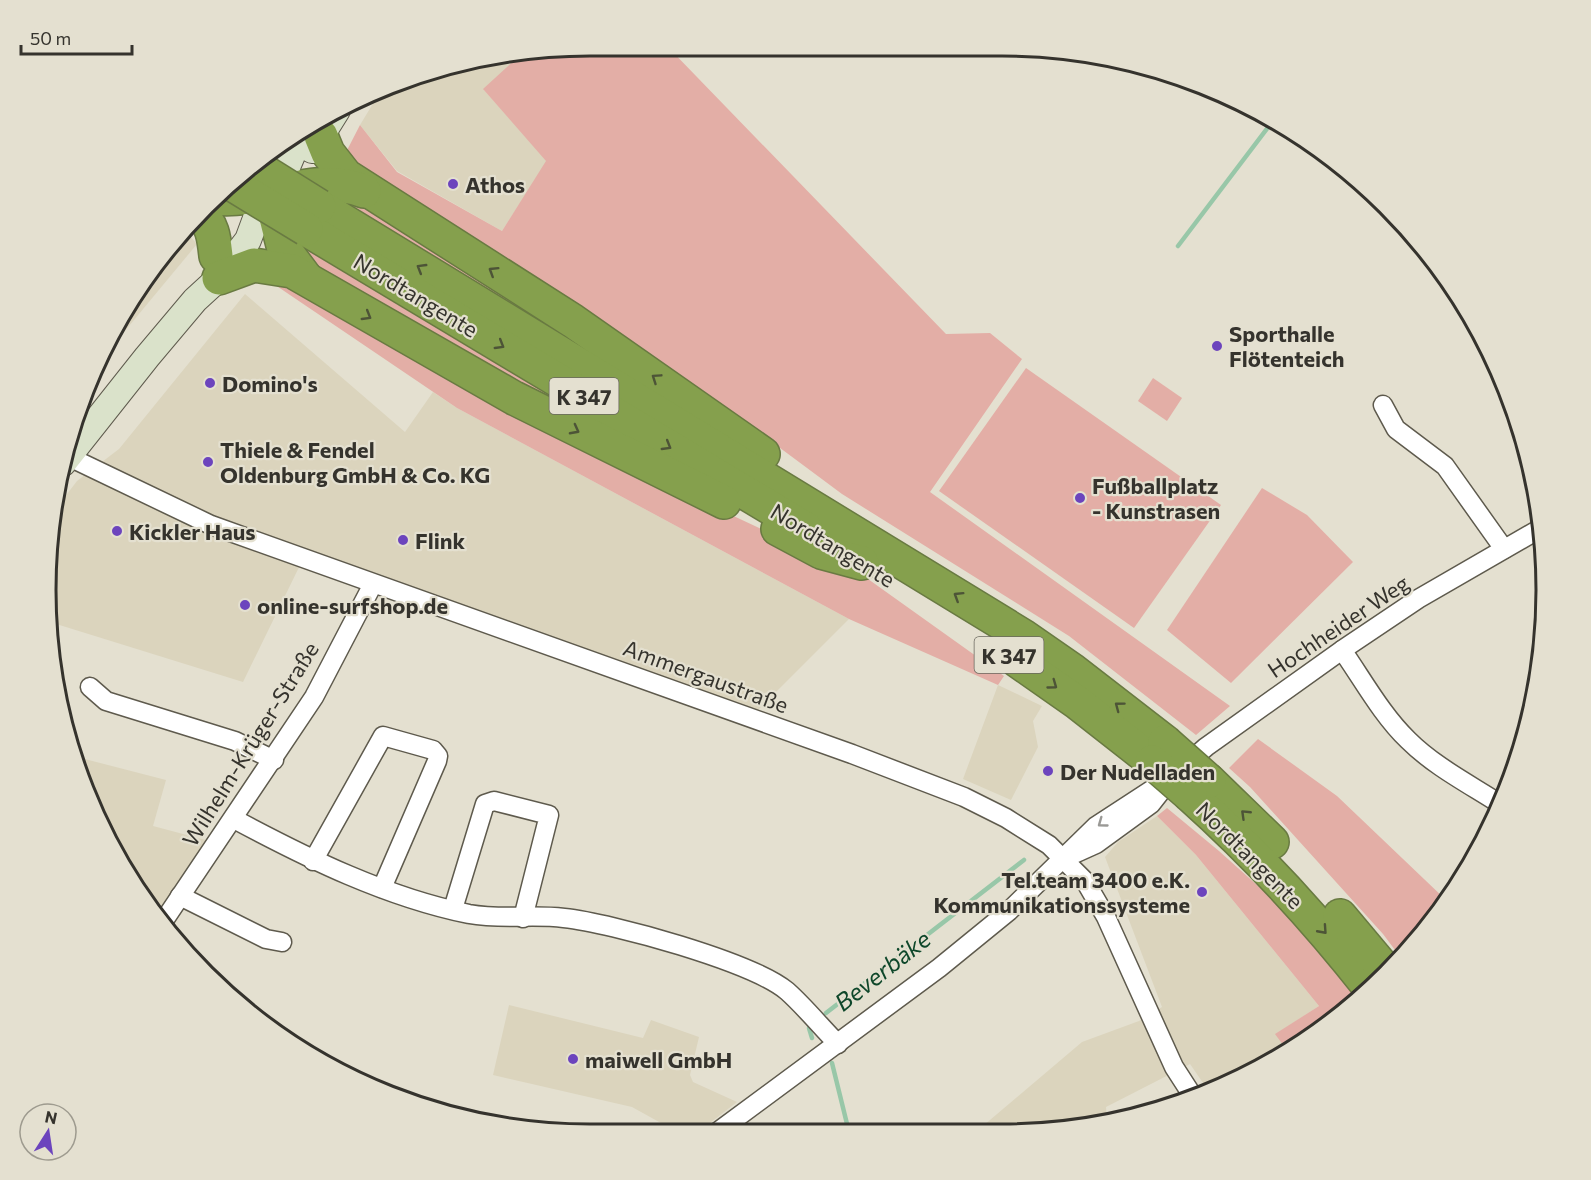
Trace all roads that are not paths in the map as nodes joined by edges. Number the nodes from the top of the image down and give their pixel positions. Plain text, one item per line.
1 (323, 127) edge
2 (319, 130) edge
3 (266, 182) edge
4 (239, 187) edge
5 (234, 192) edge
6 (372, 194) junction
7 (206, 218) edge
8 (313, 218) junction
9 (218, 267) junction
10 (305, 277) junction
11 (1383, 405) dead end
12 (76, 444) edge
13 (72, 461) edge
14 (832, 518) junction
15 (1532, 532) edge
16 (1503, 549) junction
17 (862, 563) junction
18 (373, 584) junction
19 (1342, 650) junction
20 (90, 687) dead end
21 (274, 760) junction
22 (1177, 771) junction
23 (1493, 799) edge
24 (234, 819) junction
25 (1065, 858) junction
26 (313, 861) junction
27 (382, 888) junction
28 (180, 896) junction
29 (453, 909) junction
30 (167, 916) edge
31 (523, 918) junction
32 (282, 942) dead end
33 (1381, 965) edge
34 (1365, 981) edge
35 (838, 1044) junction
36 (1189, 1090) edge
37 (728, 1124) edge

1 - 6 highway, K 347
2 - 3 street
3 - 5 highway
3 - 6 highway, K 347
3 - 8 highway, Nordtangente / K 347, bridge
3 - 9 street
3 - 10 highway, K 347
4 - 8 highway, Nordtangente / K 347, bridge
14 -> 6 highway, K 347
7 - 9 highway
14 -> 8 highway, Nordtangente / K 347
8 -> 17 highway, Nordtangente / K 347
9 - 10 highway, K 347
9 - 12 street
10 -> 17 highway, K 347
11 - 16 street
13 - 18 street, Ammergaustraße
22 -> 14 highway, Nordtangente / K 347
15 - 16 street, Hochheider Weg
16 - 19 street, Hochheider Weg
17 -> 22 highway, Nordtangente / K 347
18 - 21 street, Wilhelm-Krüger-Straße
18 - 25 street, Ammergaustraße
19 - 22 street, Hochheider Weg
19 - 23 street
20 - 21 street
21 - 24 street, Wilhelm-Krüger-Straße
22 - 25 street, Hochheider Weg
33 -> 22 highway, Nordtangente / K 347
22 -> 34 highway, Nordtangente / K 347
24 - 26 street
24 - 28 street, Wilhelm-Krüger-Straße
25 - 35 street, Hochheider Weg
25 - 36 street, Ammergaustraße
26 - 27 street
26 - 27 street
27 - 29 street
28 - 30 street, Wilhelm-Krüger-Straße
28 - 32 street
29 - 31 street
29 - 31 street
31 - 35 street
35 - 37 street, Hochheider Weg

